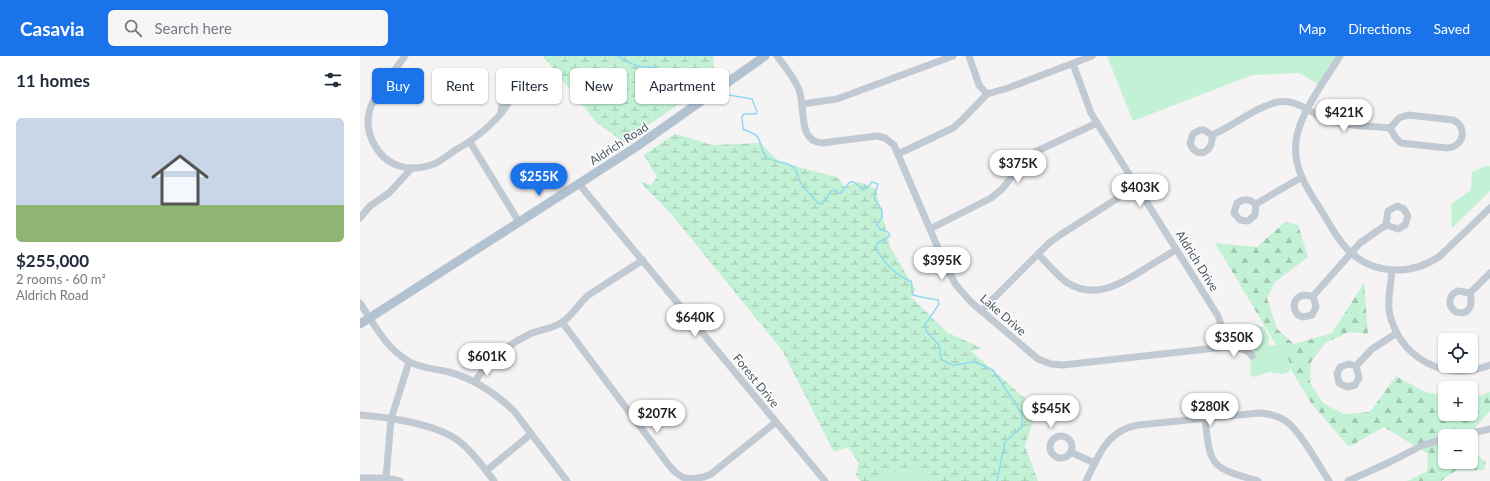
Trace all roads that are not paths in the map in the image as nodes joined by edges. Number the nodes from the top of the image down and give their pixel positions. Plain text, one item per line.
1 (405, 56) edge
2 (765, 56) edge
3 (777, 56) edge
4 (953, 56) edge
5 (968, 56) edge
6 (1092, 56) edge
7 (1340, 56) edge
8 (754, 59) edge
9 (1073, 64) junction
10 (988, 94) junction
11 (802, 104) junction
12 (1308, 109) junction
13 (501, 112) dead end
14 (1097, 124) junction
15 (1390, 128) junction
16 (1212, 135) dead end
17 (470, 142) junction
18 (898, 154) junction
19 (412, 168) junction
20 (1302, 177) junction
21 (579, 184) junction
22 (1137, 186) junction
23 (1256, 204) dead end
24 (1490, 208) edge
25 (360, 218) edge
26 (520, 222) junction
27 (1386, 224) dead end
28 (930, 229) junction
29 (1176, 250) junction
30 (1351, 253) junction
31 (1038, 254) junction
32 (643, 260) junction
33 (1392, 270) junction
34 (1490, 273) edge
35 (1470, 293) dead end
36 (1313, 296) dead end
37 (360, 303) edge
38 (981, 311) junction
39 (370, 318) junction
40 (562, 322) junction
41 (360, 324) edge
42 (1397, 333) junction
43 (1225, 347) junction
44 (1252, 356) dead end
45 (409, 362) junction
46 (1490, 365) edge
47 (1356, 366) dead end
48 (475, 382) junction
49 (360, 415) edge
50 (1205, 418) junction
51 (391, 419) junction
52 (776, 422) junction
53 (1490, 429) edge
54 (1478, 432) edge
55 (531, 434) junction
56 (1438, 441) edge
57 (1071, 452) dead end
58 (1094, 463) junction
59 (486, 471) junction
60 (360, 478) edge
61 (386, 478) junction
62 (706, 479) edge
63 (400, 481) edge
64 (494, 481) edge
65 (567, 481) edge
66 (825, 481) edge
67 (1086, 481) edge
68 (1258, 481) edge
69 (1329, 481) edge
70 (1348, 481) edge

1 - 19 street
2 - 8 main road, Aldrich Road
3 - 11 street, Lake Drive
4 - 11 street
5 - 10 street
6 - 9 street
7 - 12 street
8 - 21 main road, Aldrich Road
9 - 10 street
9 - 14 street, Aldrich Drive
10 - 18 street
11 - 18 street, Lake Drive
12 - 15 street
12 - 16 street
12 - 20 street
13 - 17 street
14 - 22 street, Aldrich Drive
14 - 28 street
15 - 15 street
17 - 19 street
17 - 26 street
18 - 28 street, Lake Drive
19 - 25 street
20 - 23 street
20 - 30 street
21 - 26 main road, Aldrich Road
21 - 32 street, Forest Drive
22 - 29 street, Aldrich Drive
22 - 31 street
24 - 33 street
26 - 39 main road, Aldrich Road
27 - 30 street
28 - 38 street, Lake Drive
29 - 31 street
29 - 43 street, Aldrich Drive
30 - 33 street
30 - 36 street
31 - 38 street
32 - 40 street
32 - 52 street, Forest Drive
33 - 42 street
34 - 35 street
37 - 39 street
38 - 43 street, Lake Drive
39 - 41 main road, Aldrich Road
39 - 45 street
40 - 48 street
40 - 62 street
42 - 46 street
42 - 47 street
43 - 44 street, Lake Drive
45 - 48 street
45 - 51 street
48 - 55 street
49 - 51 street
50 - 58 street
50 - 68 street
50 - 69 street
51 - 59 street
51 - 61 street
52 - 62 street
52 - 66 street, Forest Drive
53 - 54 street
55 - 59 street
55 - 65 street
56 - 70 street
57 - 58 street
58 - 67 street
59 - 64 street
60 - 61 street
61 - 63 street

